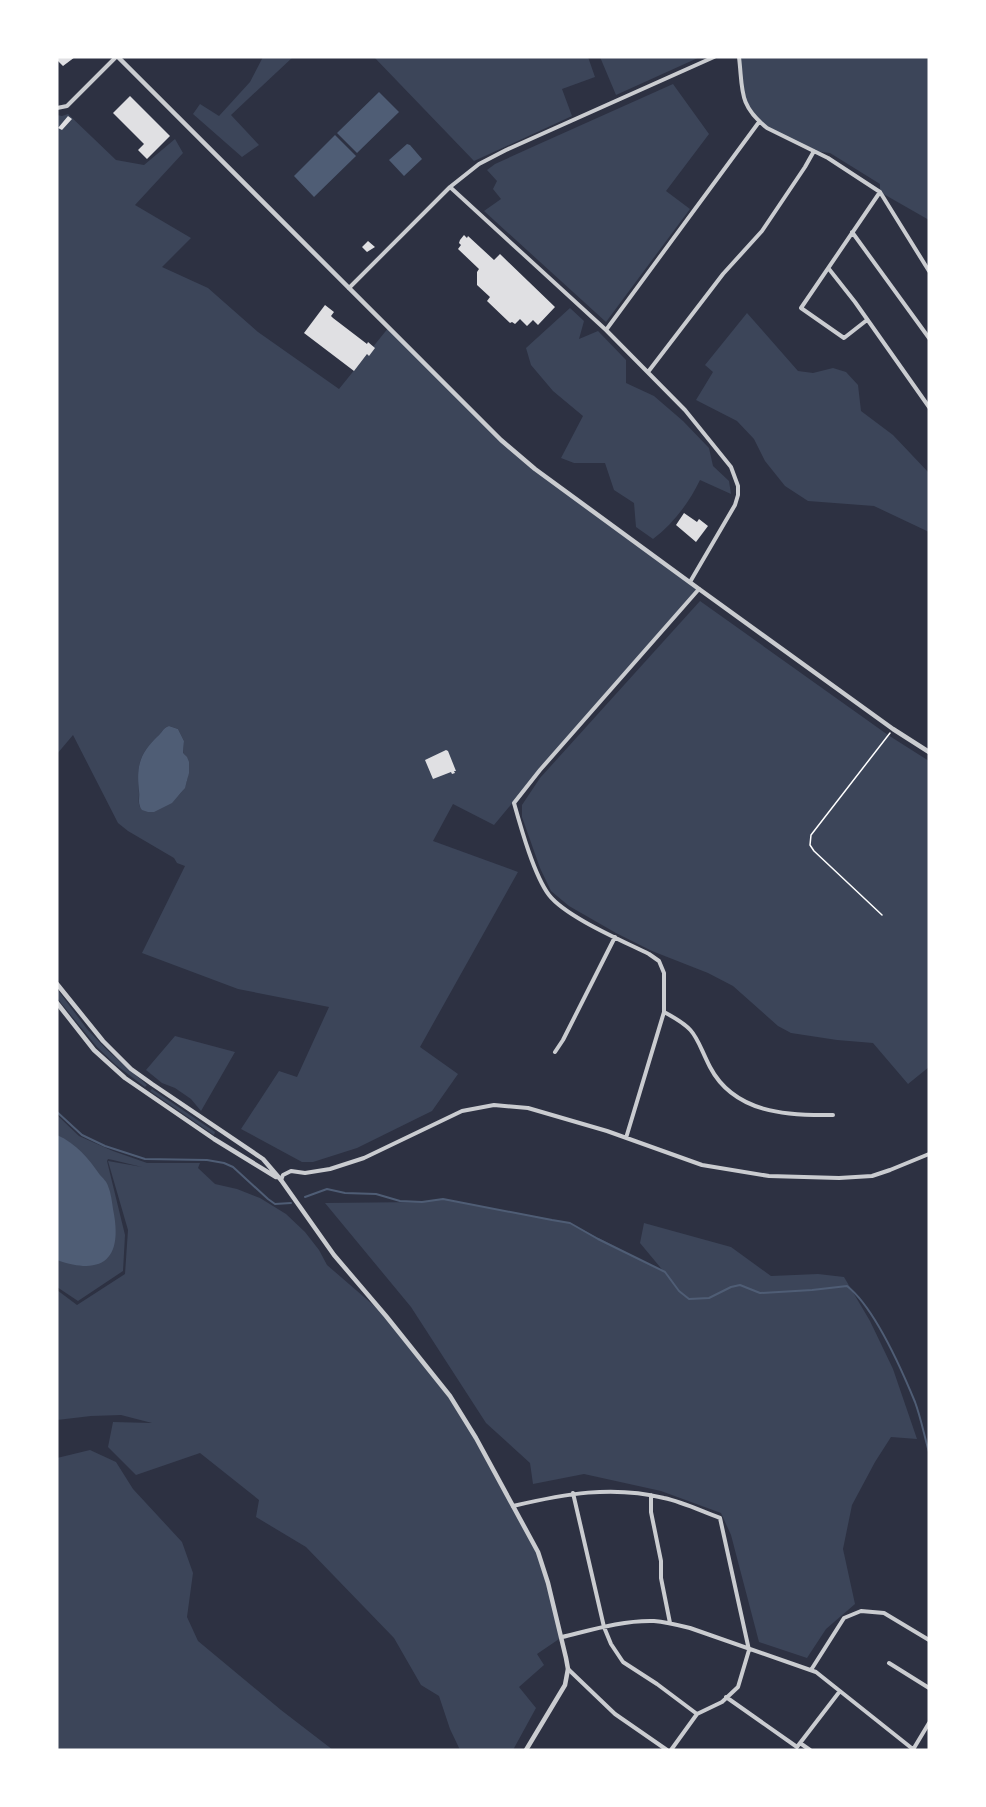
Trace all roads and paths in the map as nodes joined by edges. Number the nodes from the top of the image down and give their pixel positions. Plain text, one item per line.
1 (117, 57) edge
2 (714, 57) edge
3 (739, 57) edge
4 (57, 108) edge
5 (759, 122) junction
6 (814, 151) junction
7 (450, 187) junction
8 (880, 192) junction
9 (852, 232) junction
10 (829, 268) junction
11 (929, 270) edge
12 (349, 288) junction
13 (867, 320) junction
14 (606, 330) junction
15 (929, 338) edge
16 (648, 372) junction
17 (929, 407) edge
18 (690, 582) junction
19 (699, 589) junction
20 (893, 729) junction
21 (929, 752) edge
22 (882, 915) dead end
23 (615, 937) junction
24 (57, 984) edge
25 (57, 1003) edge
26 (664, 1012) junction
27 (555, 1052) dead end
28 (833, 1115) dead end
29 (626, 1138) junction
30 (929, 1154) edge
31 (281, 1180) junction
32 (573, 1493) junction
33 (651, 1495) junction
34 (513, 1506) junction
35 (670, 1623) junction
36 (604, 1627) junction
37 (562, 1637) junction
38 (929, 1640) edge
39 (750, 1650) junction
40 (889, 1663) dead end
41 (568, 1669) junction
42 (811, 1670) junction
43 (929, 1688) edge
44 (840, 1691) junction
45 (726, 1697) junction
46 (697, 1713) junction
47 (929, 1723) edge
48 (798, 1747) edge
49 (914, 1749) edge
50 (526, 1750) edge
51 (669, 1750) edge
52 (810, 1750) edge

1 - 4 street
1 - 12 street
2 - 7 street
3 - 5 street
5 - 6 street
5 - 14 street
6 - 8 street
6 - 16 street
7 - 12 street
7 - 14 street
8 - 9 street
8 - 11 street
9 - 10 street
9 - 15 street
10 - 13 street
10 - 13 street
12 - 18 street
13 - 17 street
14 - 16 street
16 - 18 street
18 - 19 street
19 - 20 street
19 - 23 street
20 - 21 street
20 - 22 path
23 - 26 street
23 - 27 street
24 - 31 street
25 - 31 street
26 - 28 street
26 - 29 street
29 - 30 street
29 - 31 street
31 - 34 street
32 - 33 street
32 - 34 street
32 - 36 street
33 - 35 street
33 - 39 street
34 - 37 street
35 - 36 street
35 - 39 street
36 - 37 street
36 - 46 street
37 - 41 street
38 - 42 street
39 - 42 street
39 - 45 street
40 - 43 street
41 - 50 street
41 - 51 street
42 - 44 street
44 - 48 street
44 - 49 street
45 - 46 street
45 - 48 street
46 - 51 street
47 - 49 street
48 - 52 street

